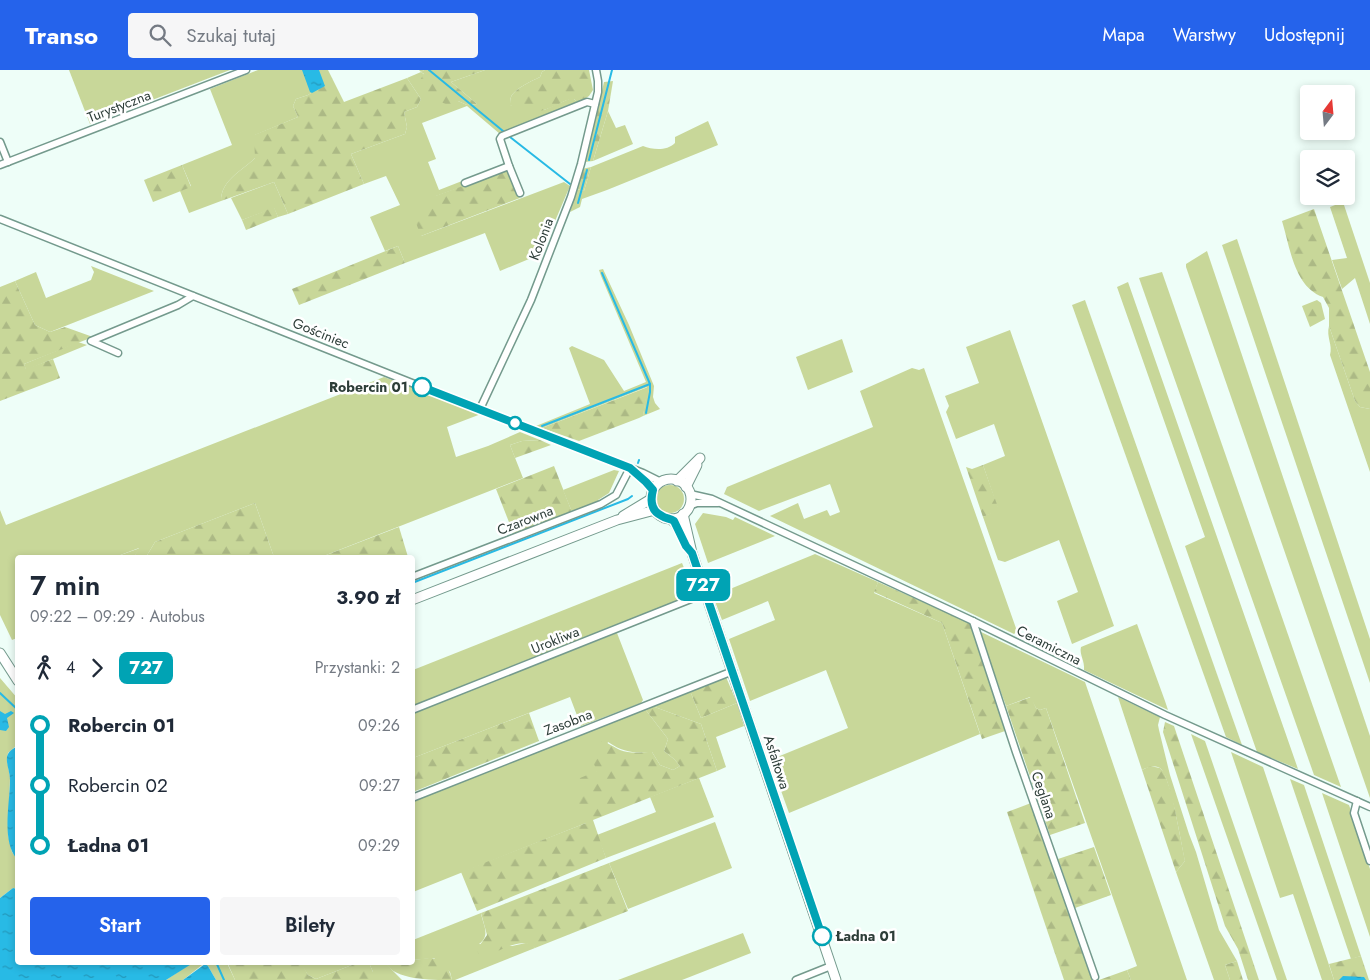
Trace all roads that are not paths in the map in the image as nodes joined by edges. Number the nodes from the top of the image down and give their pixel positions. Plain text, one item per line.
1 (596, 70) edge
2 (242, 71) edge
3 (595, 104) junction
4 (0, 142) edge
5 (8, 162) junction
6 (0, 165) edge
7 (509, 166) junction
8 (465, 183) dead end
9 (520, 193) dead end
10 (0, 219) edge
11 (193, 296) junction
12 (118, 353) dead end
13 (480, 410) junction
14 (632, 468) junction
15 (677, 481) junction
16 (661, 482) junction
17 (688, 491) junction
18 (652, 495) junction
19 (718, 503) junction
20 (689, 506) junction
21 (654, 510) junction
22 (683, 514) junction
23 (671, 519) junction
24 (617, 520) junction
25 (692, 553) junction
26 (415, 576) edge
27 (706, 593) junction
28 (415, 599) edge
29 (973, 621) junction
30 (0, 653) edge
31 (733, 671) junction
32 (15, 676) edge
33 (415, 709) edge
34 (415, 797) edge
35 (1357, 801) junction
36 (1370, 807) edge
37 (1370, 861) edge
38 (831, 966) junction
39 (1095, 976) dead end
40 (796, 980) edge
41 (836, 980) edge

1 - 3 street, Kolonia
2 - 5 street, Turystyczna
3 - 7 street
3 - 13 street, Kolonia
4 - 5 street
5 - 6 street, Turystyczna
7 - 8 street
7 - 9 street
10 - 11 street, Gościniec
11 - 12 street
11 - 13 street, Gościniec
13 - 14 street, Gościniec
14 - 16 street, Gościniec
14 - 18 street, Gościniec
14 - 26 street, Czarowna
15 - 16 street
15 - 17 street
15 - 17 street
16 - 18 street
17 - 19 street, Ceramiczna
17 - 20 street
18 - 21 street
18 - 24 street
19 - 20 street, Ceramiczna
19 - 29 street, Ceramiczna
20 - 22 street
21 - 23 street
21 - 24 street
22 - 23 street
22 - 25 street, Asfaltowa
23 - 25 street, Asfaltowa
24 - 28 street
25 - 27 street, Asfaltowa
27 - 31 street, Asfaltowa
27 - 33 street, Urokliwa
29 - 35 street, Ceramiczna
29 - 39 street, Ceglana
30 - 32 street
31 - 34 street, Zasobna
31 - 38 street, Asfaltowa
35 - 36 street, Ceramiczna
35 - 37 street
38 - 40 street
38 - 41 street, Asfaltowa

